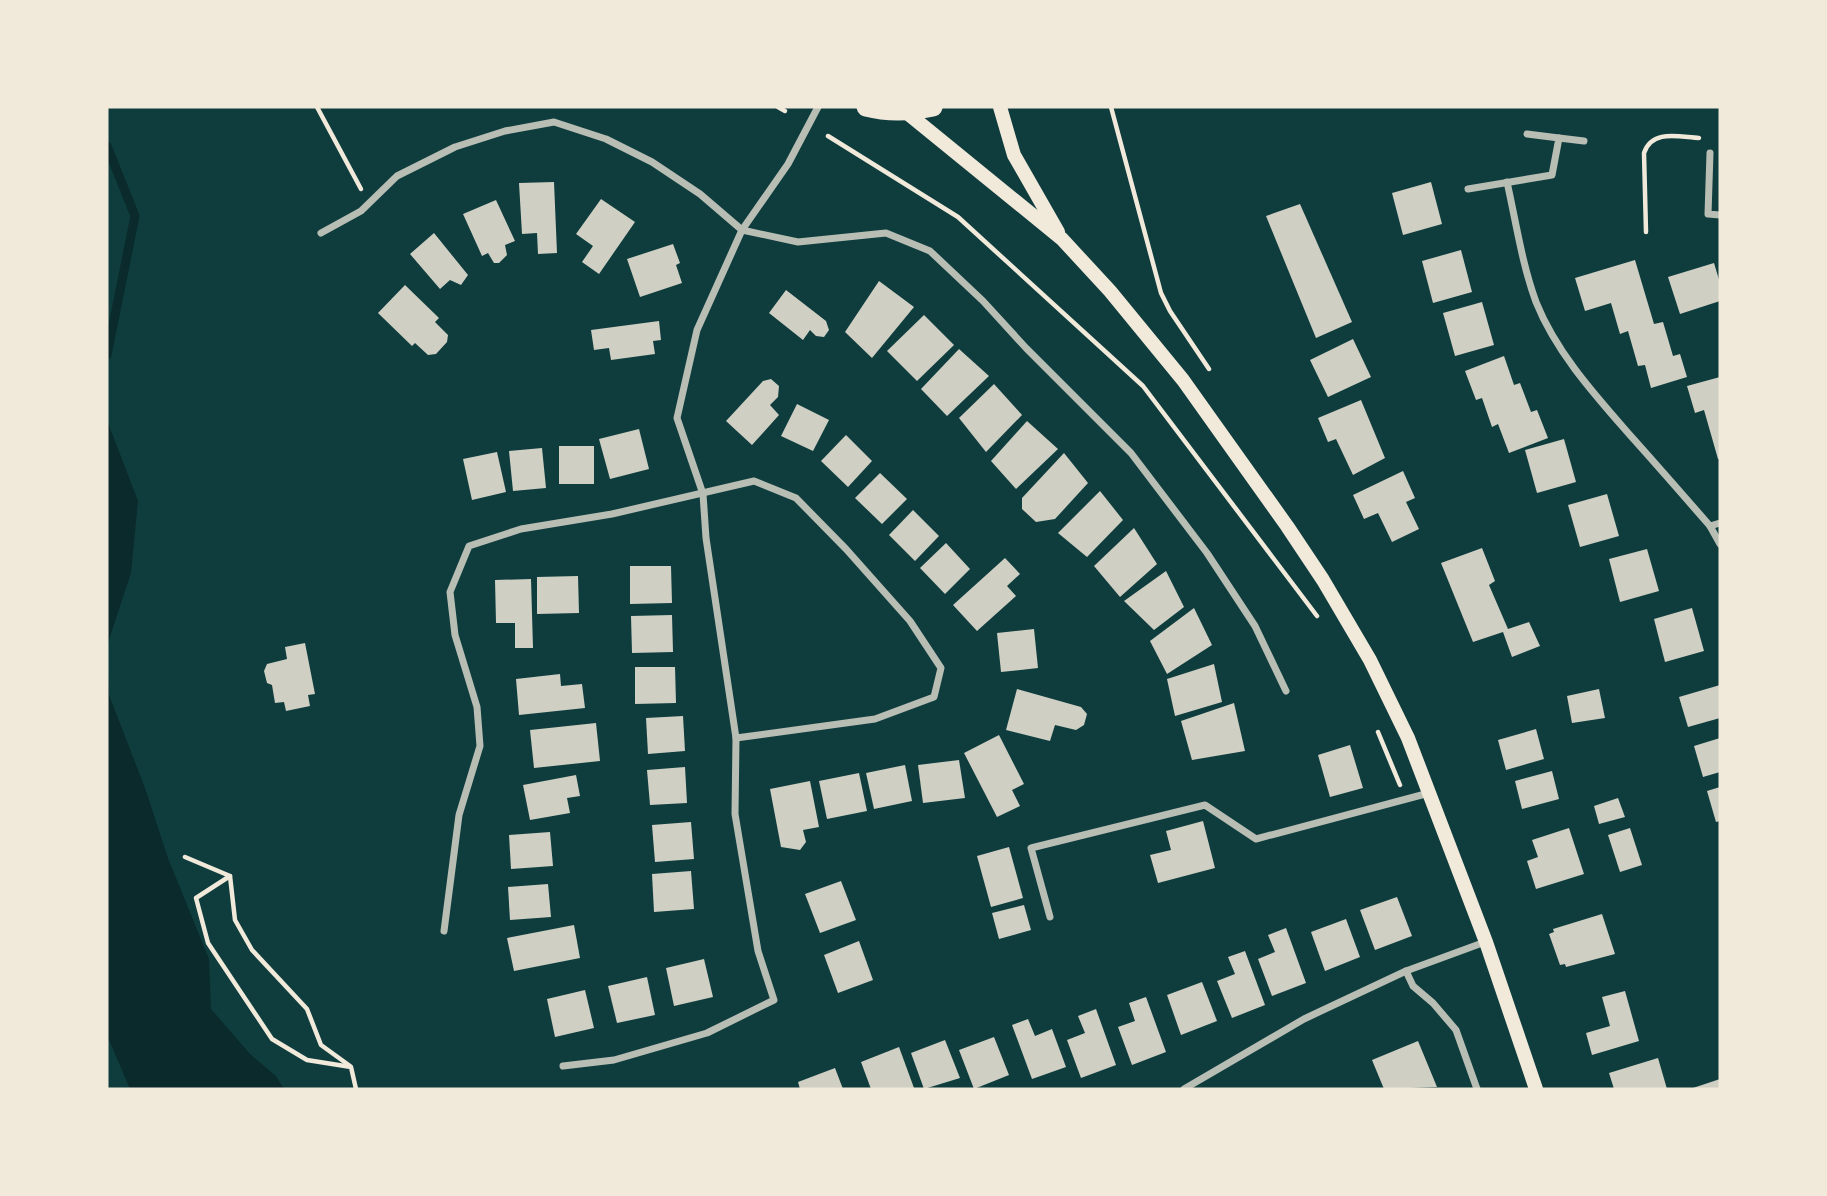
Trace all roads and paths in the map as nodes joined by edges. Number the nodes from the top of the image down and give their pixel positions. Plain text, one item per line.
1 (317, 107) edge
2 (778, 107) edge
3 (818, 107) edge
4 (866, 107) edge
5 (933, 107) edge
6 (1000, 107) edge
7 (1111, 107) edge
8 (785, 111) dead end
9 (906, 112) junction
10 (1527, 134) dead end
11 (828, 136) dead end
12 (1559, 138) junction
13 (1709, 138) dead end
14 (1584, 141) dead end
15 (1710, 153) dead end
16 (1507, 182) junction
17 (1468, 188) dead end
18 (372, 201) junction
19 (1720, 215) edge
20 (741, 230) junction
21 (1646, 232) dead end
22 (321, 233) dead end
23 (1062, 239) junction
24 (1209, 369) dead end
25 (703, 494) junction
26 (1720, 523) edge
27 (1710, 526) junction
28 (1720, 544) edge
29 (1321, 621) dead end
30 (1286, 691) dead end
31 (1374, 722) dead end
32 (736, 738) junction
33 (1401, 789) dead end
34 (1430, 793) junction
35 (185, 857) dead end
36 (230, 876) junction
37 (1050, 917) dead end
38 (444, 932) dead end
39 (1486, 942) junction
40 (1406, 971) junction
41 (564, 1066) dead end
42 (351, 1067) junction
43 (356, 1089) edge
44 (1184, 1089) edge
45 (1477, 1089) edge
46 (1536, 1089) edge

1 - 18 path
2 - 8 path
3 - 20 street
4 - 9 highway
5 - 9 highway
6 - 23 main road
7 - 24 path
9 - 23 main road
10 - 12 street
11 - 29 path
12 - 14 street
12 - 16 street
13 - 21 path
15 - 19 street
16 - 17 street
16 - 27 street
18 - 20 street
18 - 22 street
20 - 25 street
20 - 30 street
23 - 34 main road
25 - 32 street
25 - 32 street
25 - 38 street
26 - 27 street
27 - 28 street
31 - 33 path
32 - 41 street
34 - 37 street
34 - 39 main road
35 - 36 path
36 - 42 path
36 - 42 path
39 - 40 street
39 - 46 main road
40 - 44 street
40 - 45 street
42 - 43 path

